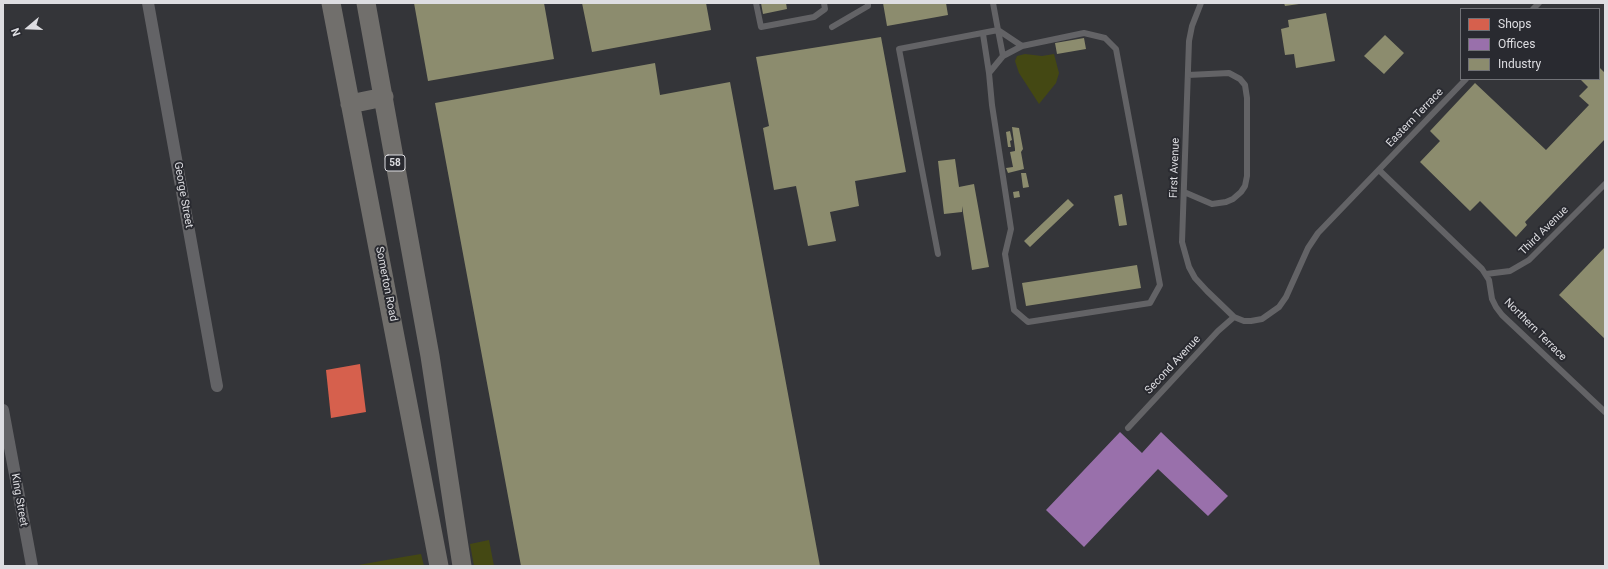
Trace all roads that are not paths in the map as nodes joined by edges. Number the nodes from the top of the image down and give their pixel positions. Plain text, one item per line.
1 (148, 3) edge
2 (332, 3) edge
3 (366, 3) edge
4 (756, 3) edge
5 (830, 3) edge
6 (868, 3) edge
7 (993, 3) edge
8 (1201, 3) edge
9 (824, 6) edge
10 (832, 28) dead end
11 (998, 30) junction
12 (983, 34) junction
13 (1022, 46) junction
14 (1003, 56) junction
15 (989, 73) junction
16 (1188, 75) junction
17 (1465, 80) edge
18 (384, 98) junction
19 (350, 104) junction
20 (1379, 170) junction
21 (1605, 184) edge
22 (1184, 192) junction
23 (938, 254) dead end
24 (1486, 274) junction
25 (1234, 317) junction
26 (217, 386) dead end
27 (3, 410) edge
28 (1605, 412) edge
29 (1128, 428) dead end
30 (32, 566) edge
31 (439, 566) edge
32 (462, 566) edge

1 - 26 street, George Street
2 - 19 main road, Somerton Road
3 - 18 main road, 58
4 - 9 lane
5 - 9 lane
6 - 10 lane
7 - 11 lane
8 - 16 lane, First Avenue
11 - 12 lane
11 - 13 lane
11 - 14 lane
12 - 15 lane
12 - 23 lane
13 - 14 lane
13 - 15 lane
14 - 15 lane
16 - 22 lane, First Avenue
16 - 22 lane
17 - 20 lane, Eastern Terrace
18 - 19 main road
18 - 32 main road, 58
19 - 31 main road, Somerton Road
20 - 24 lane, Northern Terrace
20 - 25 lane, Eastern Terrace
21 - 24 lane, Third Avenue
22 - 25 lane, First Avenue
24 - 28 lane, Northern Terrace
25 - 29 lane, Second Avenue
27 - 30 street, King Street

